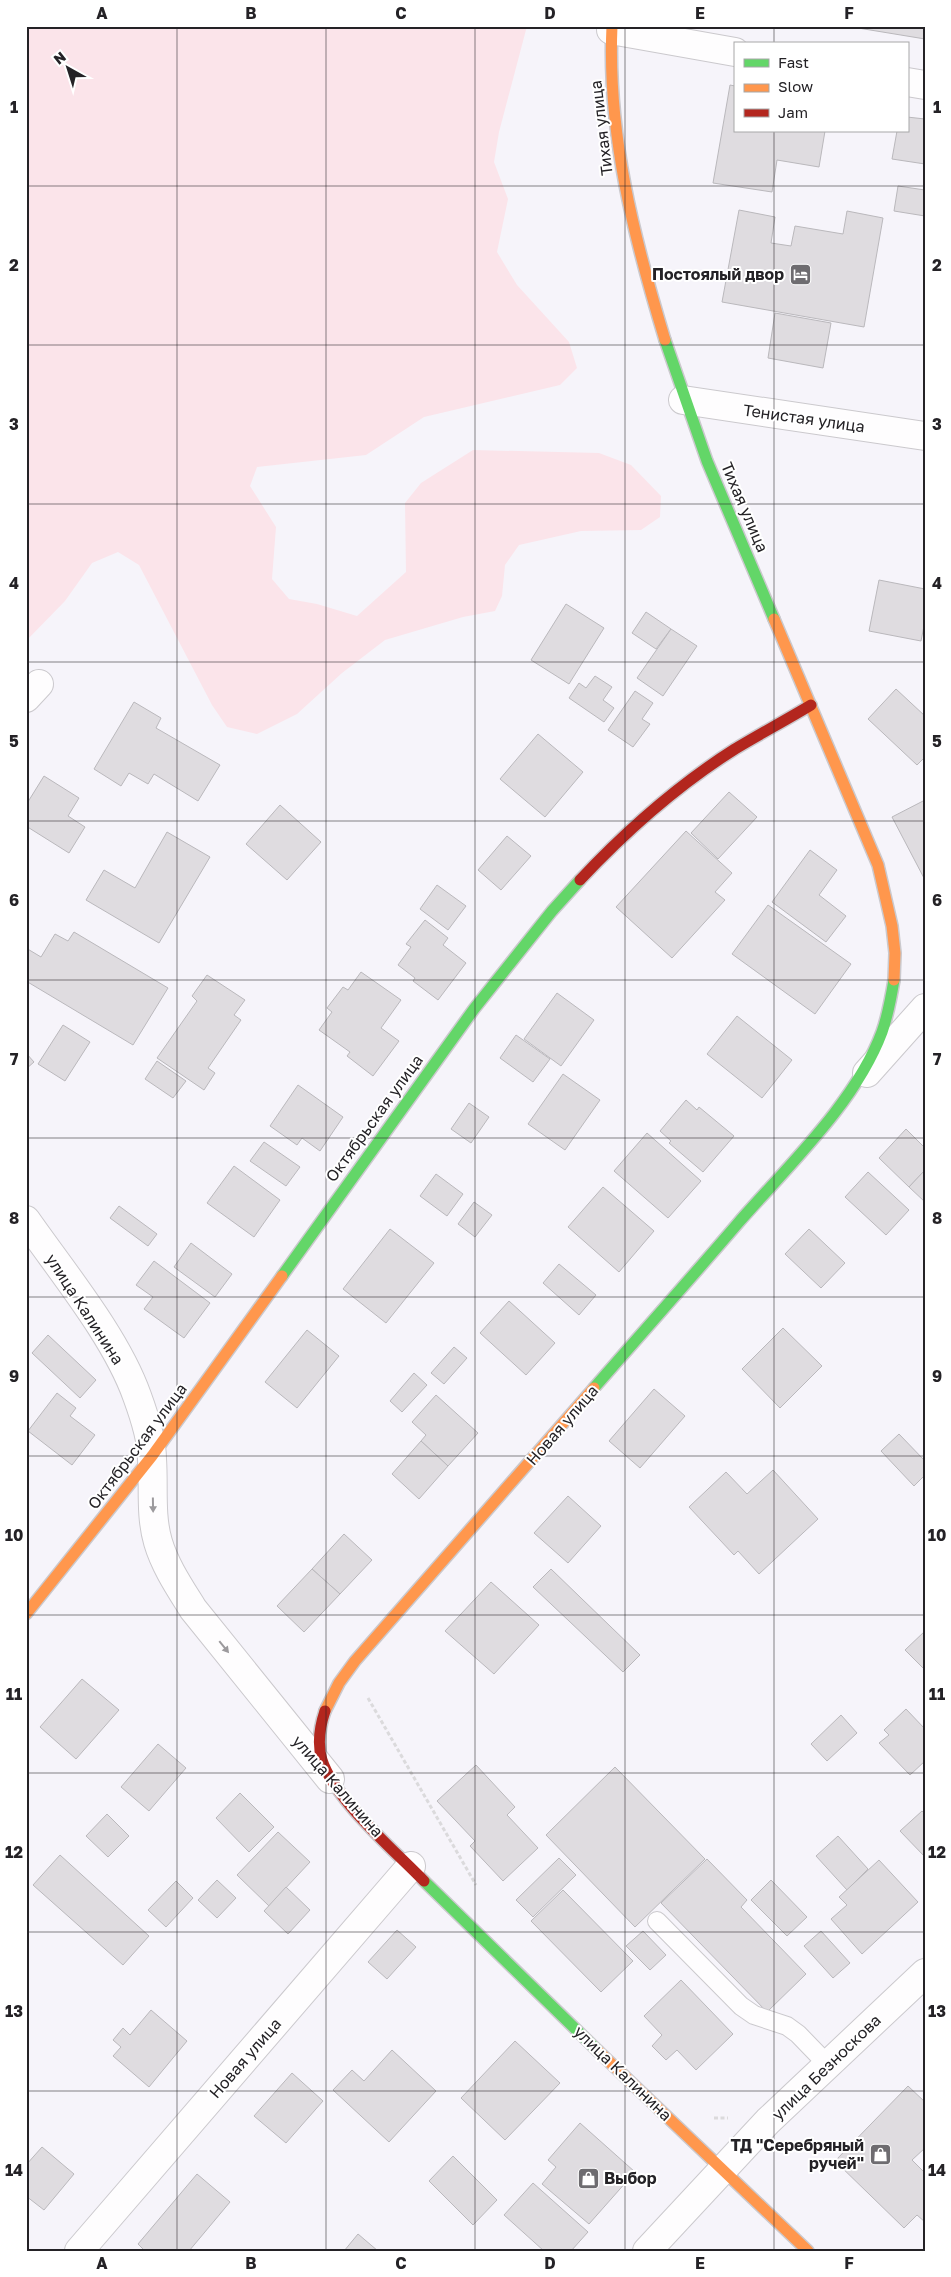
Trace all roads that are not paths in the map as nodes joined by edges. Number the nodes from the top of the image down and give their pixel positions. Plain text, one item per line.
1 (612, 28) edge
2 (665, 33) edge
3 (734, 52) edge
4 (908, 82) edge
5 (925, 85) edge
6 (683, 400) junction
7 (925, 436) edge
8 (811, 705) junction
9 (895, 987) joint
10 (925, 1008) edge
11 (852, 1089) junction
12 (26, 1220) edge
13 (152, 1456) junction
14 (26, 1614) edge
15 (330, 1780) junction
16 (411, 1866) junction
17 (657, 1921) dead end
18 (925, 1973) edge
19 (828, 2065) junction
20 (723, 2169) junction
21 (79, 2251) edge
22 (647, 2251) edge
23 (808, 2251) edge

1 - 2 street
1 - 6 street, Тихая улица
2 - 3 street
4 - 5 street
6 - 7 street, Тенистая улица
6 - 8 street, Тихая улица
8 - 9 street, Тихая улица
8 - 13 street, Октябрьская улица
9 - 11 street, Новая улица
10 - 11 street, Новая улица
11 - 15 street, Новая улица
12 - 13 street, улица Калинина
13 - 14 street, Октябрьская улица
13 -> 15 street, улица Калинина
15 - 16 street, улица Калинина
16 - 20 street, улица Калинина
16 - 21 street, Новая улица
17 - 19 lane
18 - 19 street, улица Безноскова
19 - 20 street, улица Безноскова
20 - 22 street, улица Безноскова
20 - 23 street, улица Калинина

